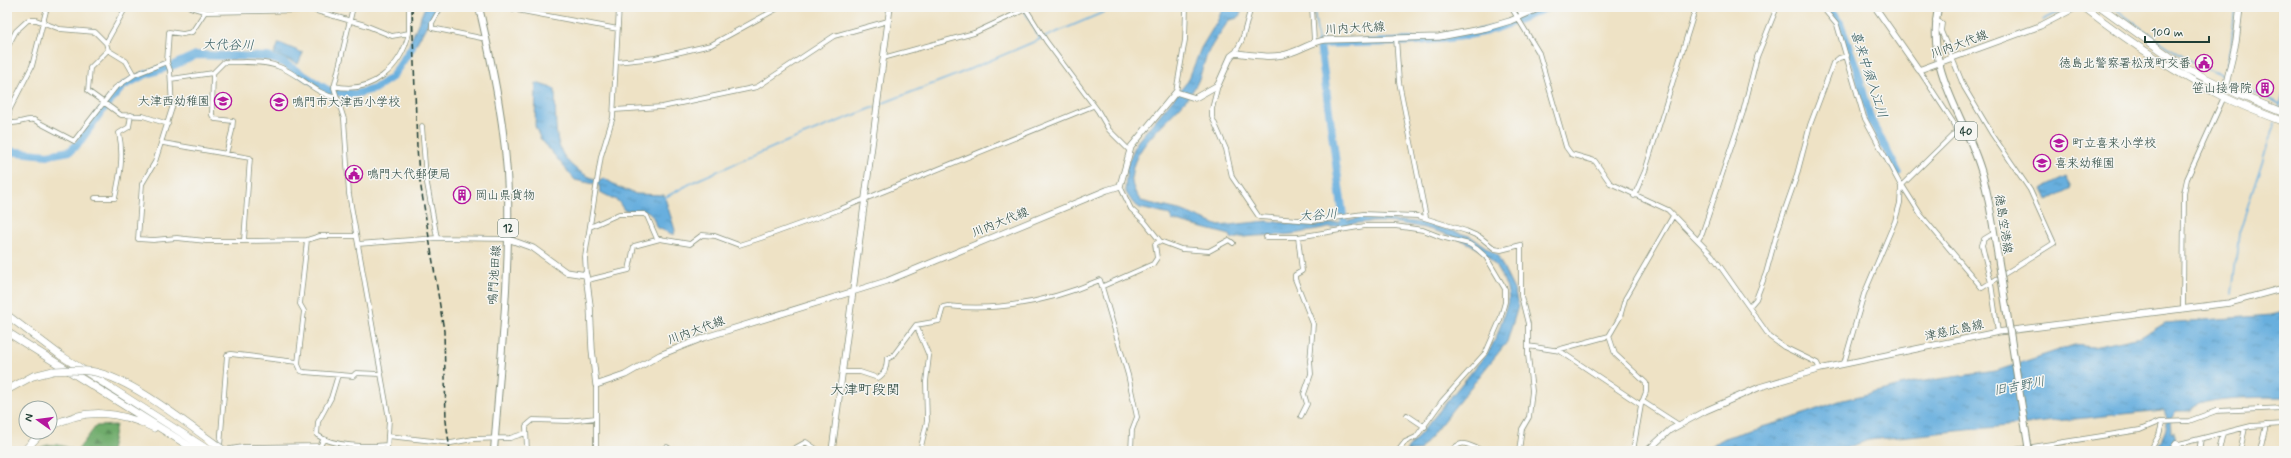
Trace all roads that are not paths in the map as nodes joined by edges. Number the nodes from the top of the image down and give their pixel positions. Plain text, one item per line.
1 (47, 7) edge
2 (126, 7) edge
3 (190, 7) edge
4 (208, 7) edge
5 (260, 7) edge
6 (353, 7) edge
7 (409, 7) edge
8 (441, 7) edge
9 (478, 7) edge
10 (500, 7) edge
11 (619, 7) edge
12 (780, 7) edge
13 (890, 7) edge
14 (1186, 7) edge
15 (1250, 7) edge
16 (1312, 7) edge
17 (1511, 7) edge
18 (1517, 7) edge
19 (1542, 7) edge
20 (1696, 7) edge
21 (1777, 7) edge
22 (1822, 7) edge
23 (1875, 7) edge
24 (1938, 7) edge
25 (2076, 7) edge
26 (2084, 7) edge
27 (2100, 7) edge
28 (2240, 7) edge
29 (520, 9) edge
30 (252, 11) junction
31 (206, 12) junction
32 (1519, 18) junction
33 (1935, 20) junction
34 (350, 21) junction
35 (888, 21) junction
36 (44, 23) junction
37 (618, 29) junction
38 (409, 33) junction
39 (1396, 37) junction
40 (486, 38) junction
41 (1314, 41) junction
42 (106, 43) junction
43 (7, 48) edge
44 (108, 50) junction
45 (1235, 53) junction
46 (1847, 56) junction
47 (883, 58) junction
48 (1952, 58) junction
49 (168, 62) junction
50 (616, 62) junction
51 (1938, 63) junction
52 (1919, 70) junction
53 (213, 73) junction
54 (134, 74) junction
55 (171, 79) junction
56 (1218, 85) junction
57 (334, 87) junction
58 (2226, 88) junction
59 (1177, 92) junction
60 (336, 97) junction
61 (2224, 97) junction
62 (2284, 100) edge
63 (105, 103) junction
64 (1093, 106) junction
65 (614, 110) junction
66 (2283, 112) edge
67 (131, 115) junction
68 (7, 122) edge
69 (2284, 122) edge
70 (168, 124) junction
71 (422, 126) dead end
72 (162, 143) junction
73 (1130, 151) junction
74 (226, 154) junction
75 (1901, 185) junction
76 (1121, 187) junction
77 (1636, 193) junction
78 (95, 198) dead end
79 (865, 198) junction
80 (1673, 216) junction
81 (1426, 217) junction
82 (590, 227) junction
83 (1994, 233) junction
84 (356, 236) junction
85 (1266, 237) dead end
86 (1298, 237) junction
87 (437, 238) junction
88 (508, 239) junction
89 (657, 239) junction
90 (244, 240) junction
91 (307, 240) junction
92 (1698, 240) junction
93 (1160, 241) junction
94 (1233, 243) dead end
95 (358, 244) junction
96 (2284, 275) edge
97 (587, 277) junction
98 (1991, 283) junction
99 (2284, 283) edge
100 (1103, 286) junction
101 (2284, 288) edge
102 (854, 291) junction
103 (1749, 307) junction
104 (2182, 308) junction
105 (7, 315) edge
106 (916, 325) junction
107 (7, 332) edge
108 (1998, 332) junction
109 (1609, 336) junction
110 (1528, 346) junction
111 (1557, 350) junction
112 (298, 363) junction
113 (1844, 363) junction
114 (1820, 369) junction
115 (843, 372) junction
116 (380, 374) junction
117 (338, 375) junction
118 (596, 385) junction
119 (106, 389) junction
120 (7, 390) edge
121 (1641, 403) junction
122 (2284, 408) edge
123 (1407, 415) dead end
124 (1301, 416) dead end
125 (596, 418) junction
126 (2164, 422) junction
127 (58, 424) edge
128 (2284, 424) edge
129 (1679, 425) junction
130 (2266, 425) junction
131 (1425, 427) junction
132 (2245, 428) junction
133 (526, 433) junction
134 (2223, 433) junction
135 (388, 436) junction
136 (495, 438) junction
137 (2201, 439) junction
138 (34, 440) edge
139 (323, 440) junction
140 (2284, 442) edge
141 (2179, 444) junction
142 (387, 446) junction
143 (319, 449) edge
144 (24, 451) edge
145 (197, 451) edge
146 (210, 451) edge
147 (221, 451) edge
148 (387, 451) edge
149 (494, 451) edge
150 (527, 451) edge
151 (596, 451) edge
152 (660, 451) edge
153 (672, 451) edge
154 (790, 451) edge
155 (819, 451) edge
156 (832, 451) edge
157 (920, 451) edge
158 (1131, 451) edge
159 (1398, 451) edge
160 (1451, 451) edge
161 (1485, 451) edge
162 (1519, 451) edge
163 (1633, 451) edge
164 (1646, 451) edge
165 (2007, 451) edge
166 (2029, 451) edge
167 (2150, 451) edge
168 (2170, 451) edge
169 (2177, 451) edge
170 (2199, 451) edge
171 (2219, 451) edge
172 (2240, 451) edge
173 (2260, 451) edge
174 (2282, 451) edge

1 - 36 street
2 - 42 street
3 - 31 street
4 - 31 street
5 - 30 street
6 - 34 street
7 - 38 street
8 - 40 street
9 - 40 main road, 鳴門池田線 / 12
10 - 29 street
11 - 37 street
12 - 50 street
13 - 35 main road
14 - 59 street
15 - 45 street
16 - 41 street
17 - 32 street
18 - 32 street
19 - 32 main road, 川内大代線
20 - 77 street
21 - 92 street
22 - 46 street
23 - 52 main road, 川内大代線
24 - 33 main road, 徳島空港線 / 40
25 - 48 main road, 川内大代線
26 - 61 highway
27 - 58 highway
28 - 58 main road
29 - 37 street
30 - 31 street
30 - 34 street
31 - 49 street
32 - 39 main road, 川内大代線
32 - 77 street
33 - 48 street
33 - 51 main road, 徳島空港線 / 40
34 - 38 street
34 - 57 street
35 - 47 main road
35 - 65 street
36 - 42 street
36 - 43 street
36 - 68 street
37 - 50 street
38 - 57 street
39 - 41 main road, 川内大代線
39 - 81 street
40 - 88 main road, 鳴門池田線 / 12
41 - 45 main road, 川内大代線
42 - 44 street
44 - 54 street
44 - 63 street
45 - 56 main road
46 - 75 street
46 - 103 street
47 - 64 street
47 - 79 main road
48 - 51 main road, 川内大代線
48 - 98 street
49 - 54 street
49 - 55 street
50 - 65 street
51 - 52 main road, 川内大代線
51 - 83 main road, 徳島空港線 / 40
52 - 75 street
53 - 55 street
53 - 60 street
53 - 74 street
54 - 63 street
55 - 70 street
56 - 59 main road
56 - 81 street
57 - 60 street
58 - 66 highway
59 - 73 main road
60 - 84 street
61 - 69 highway
61 - 104 street
62 - 66 street
63 - 67 street
63 - 68 street
64 - 73 street
64 - 79 street
65 - 82 street
67 - 70 street
67 - 78 street
70 - 72 street
71 - 87 street
72 - 74 street
72 - 90 street
73 - 76 main road
74 - 90 street
75 - 98 street
75 - 113 street
76 - 93 street
76 - 102 main road, 川内大代線
77 - 80 street
79 - 89 street
79 - 102 main road
80 - 92 street
80 - 109 street
81 - 110 street
82 - 89 street
82 - 97 street
83 - 98 street
83 - 166 main road, 徳島空港線 / 40, bridge
84 - 91 street
84 - 95 street
85 - 86 street
86 - 124 street
86 - 131 street
87 - 88 street
87 - 95 street
88 - 97 main road
88 - 136 main road, 鳴門池田線 / 12
89 - 97 street
90 - 91 street
91 - 112 street
92 - 103 street
93 - 94 street
93 - 100 street
95 - 116 street
96 - 99 street
97 - 118 main road
98 - 108 street
100 - 106 street
100 - 158 street
101 - 104 main road, 津慈広島線
102 - 115 main road
102 - 118 main road, 川内大代線
103 - 114 street
104 - 108 main road, 津慈広島線
105 - 119 highway
106 - 115 street
106 - 157 street
107 - 119 highway
108 - 113 main road, 津慈広島線
109 - 111 street
109 - 121 street
110 - 111 street
110 - 162 street
111 - 121 street
112 - 117 street
112 - 147 street
113 - 114 main road, 津慈広島線
114 - 129 main road, 津慈広島線
115 - 156 main road
116 - 117 street
116 - 135 street
117 - 139 street
118 - 125 street
119 - 145 highway
119 - 146 highway
120 - 147 highway, bridge
121 - 129 street
121 - 163 street
122 - 126 street
123 - 131 street
125 - 133 street
125 - 151 street
126 - 165 street
126 - 167 street
127 - 145 highway
128 - 130 street
129 - 164 main road, 津慈広島線
130 - 132 street
130 - 173 street
131 - 159 street
132 - 134 street
132 - 172 street
133 - 136 street
133 - 150 street
134 - 137 street
134 - 171 street
135 - 136 street
135 - 142 street
136 - 149 main road, 鳴門池田線 / 12
137 - 141 street
137 - 170 street
138 - 144 highway
139 - 142 street
139 - 143 street
140 - 174 street
141 - 168 street
141 - 169 street
142 - 148 street
143 - 147 street
152 - 153 street
154 - 155 street
160 - 161 street

